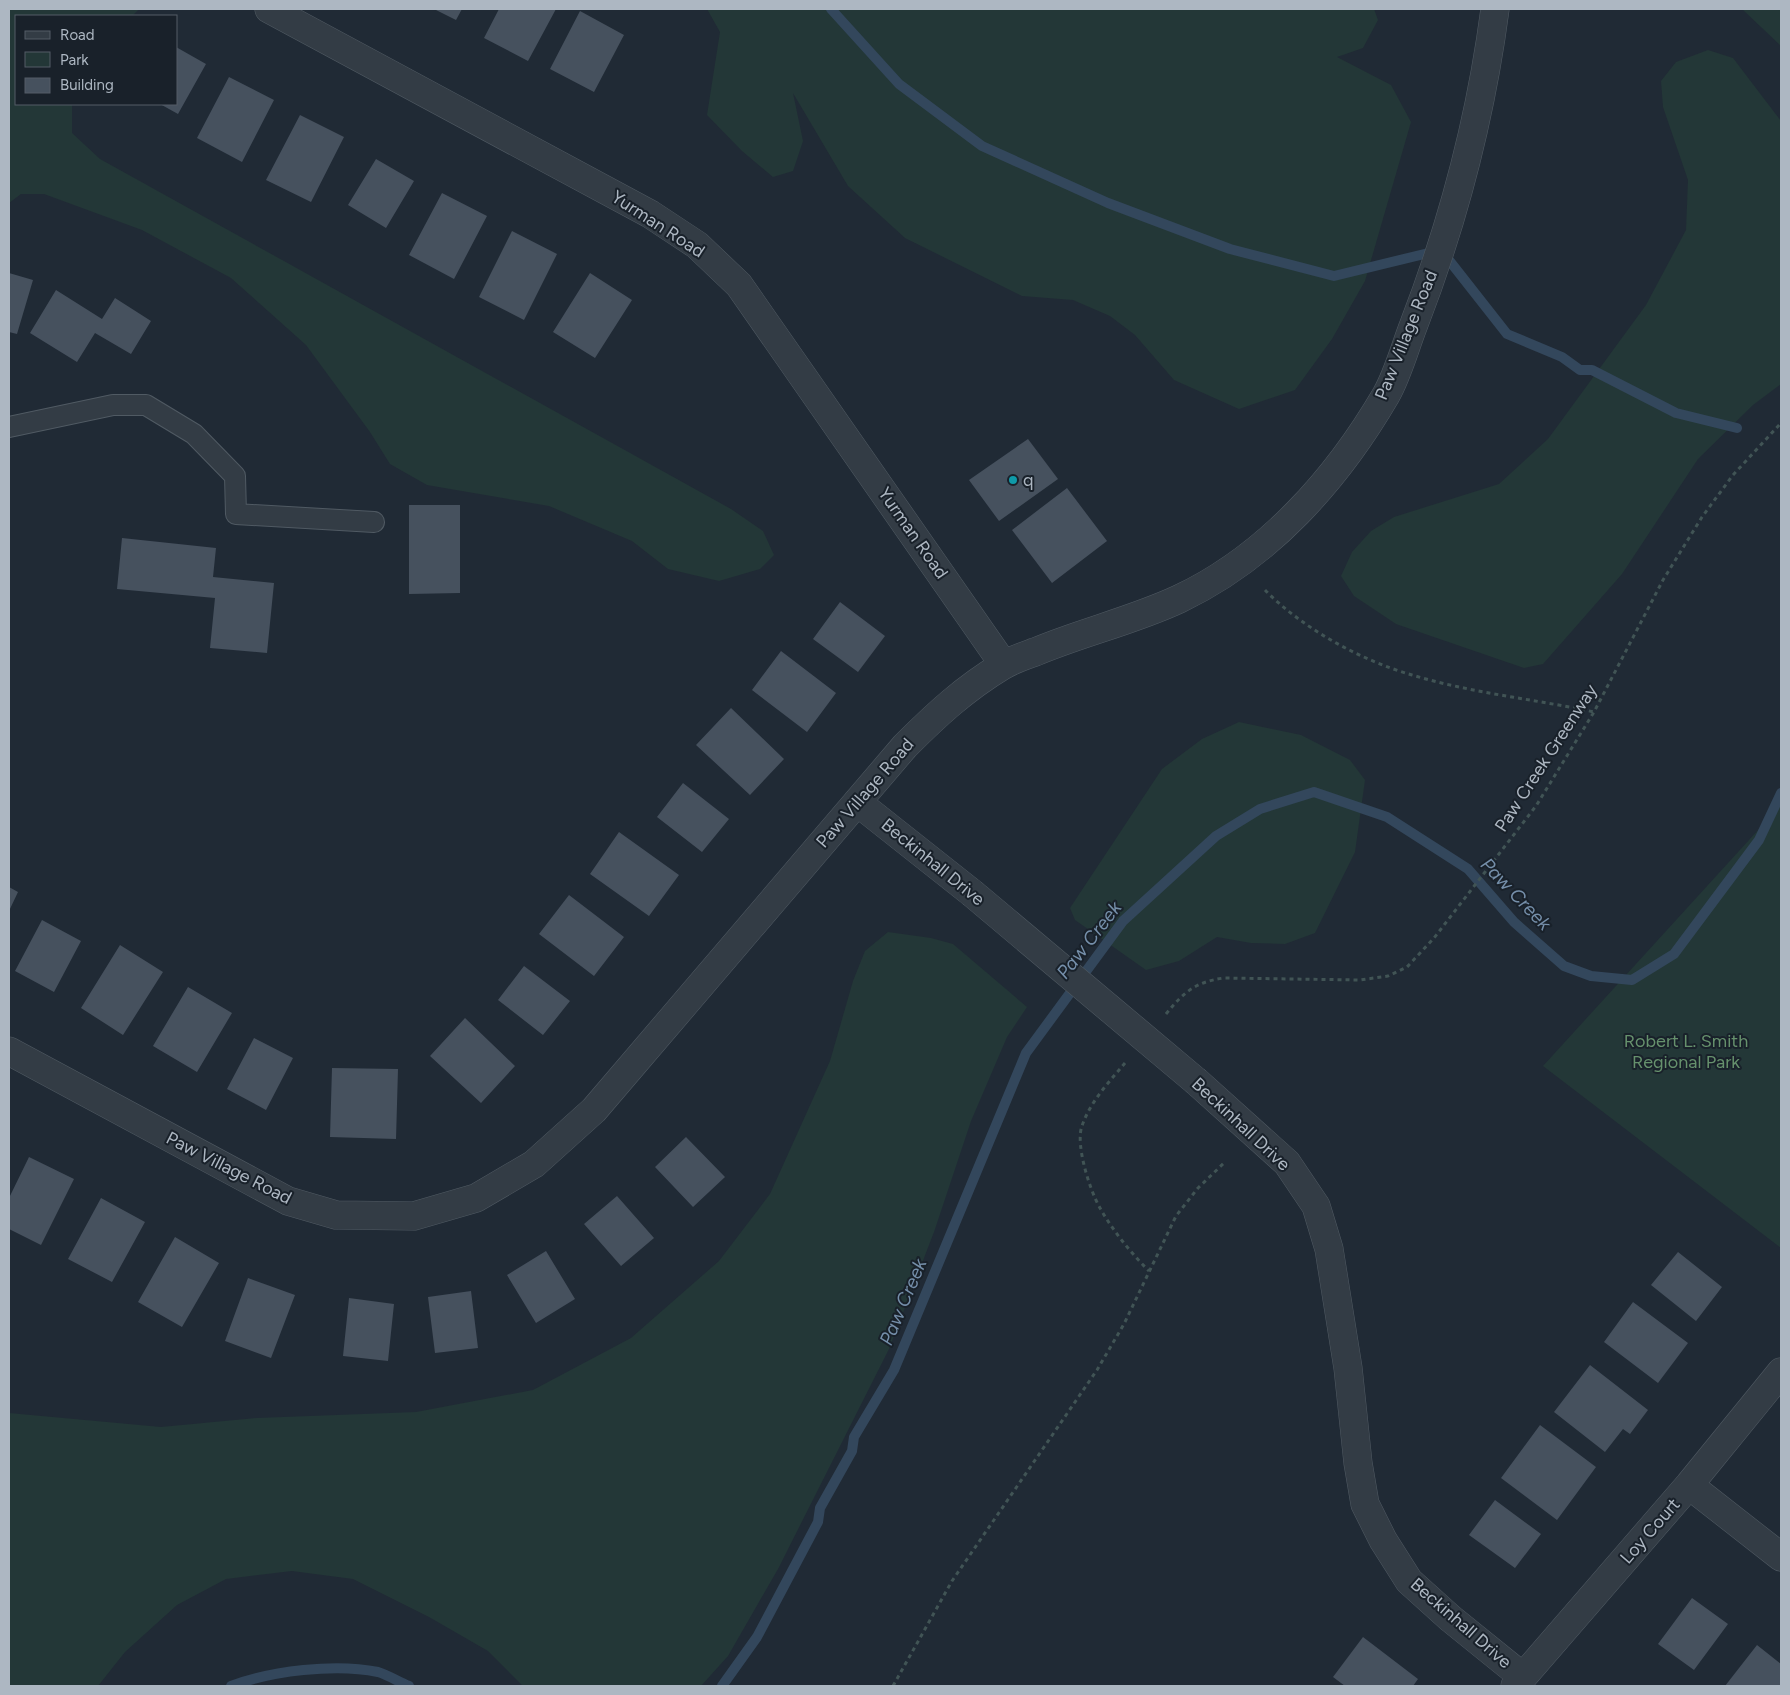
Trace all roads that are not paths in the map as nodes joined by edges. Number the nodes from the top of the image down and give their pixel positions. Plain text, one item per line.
1 (269, 9) edge
2 (1495, 9) edge
3 (9, 427) edge
4 (374, 522) dead end
5 (1004, 665) junction
6 (857, 802) junction
7 (9, 1051) edge
8 (1781, 1372) edge
9 (1689, 1485) junction
10 (1781, 1557) edge
11 (1519, 1681) edge

1 - 5 street, Yurman Road
2 - 5 street, Paw Village Road
3 - 4 lane
5 - 6 street, Paw Village Road
6 - 7 street, Paw Village Road
6 - 11 street, Beckinhall Drive, bridge
8 - 9 street, Loy Court
9 - 10 street
9 - 11 street, Loy Court

